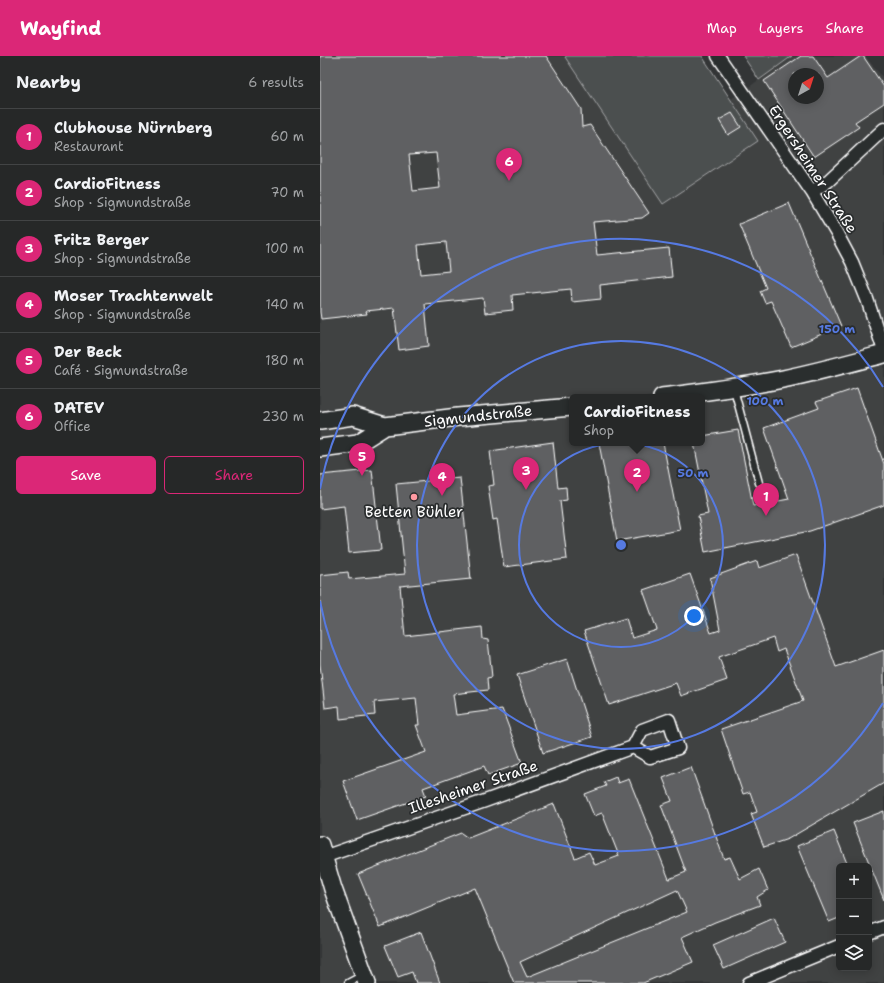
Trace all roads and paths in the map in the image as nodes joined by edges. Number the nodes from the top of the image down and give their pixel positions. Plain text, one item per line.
1 (718, 56) edge
2 (884, 129) edge
3 (812, 192) junction
4 (884, 353) edge
5 (734, 388) junction
6 (686, 394) edge
7 (569, 407) edge
8 (320, 420) edge
9 (385, 426) junction
10 (320, 448) edge
11 (759, 483) dead end
12 (633, 747) dead end
13 (322, 852) edge
14 (884, 927) edge
15 (872, 932) edge
16 (836, 947) edge
17 (365, 979) edge
18 (348, 983) edge
19 (750, 983) edge

1 - 3 street, Ergersheimer Straße
2 - 3 street
3 - 4 street, Ergersheimer Straße
4 - 5 main road
5 - 6 main road
5 - 11 lane
7 - 9 main road, Sigmundstraße
8 - 9 main road, Sigmundstraße
9 - 10 main road, Sigmundstraße
12 - 13 street, Illesheimer Straße
13 - 17 main road
14 - 15 street
16 - 19 street
17 - 18 lane

